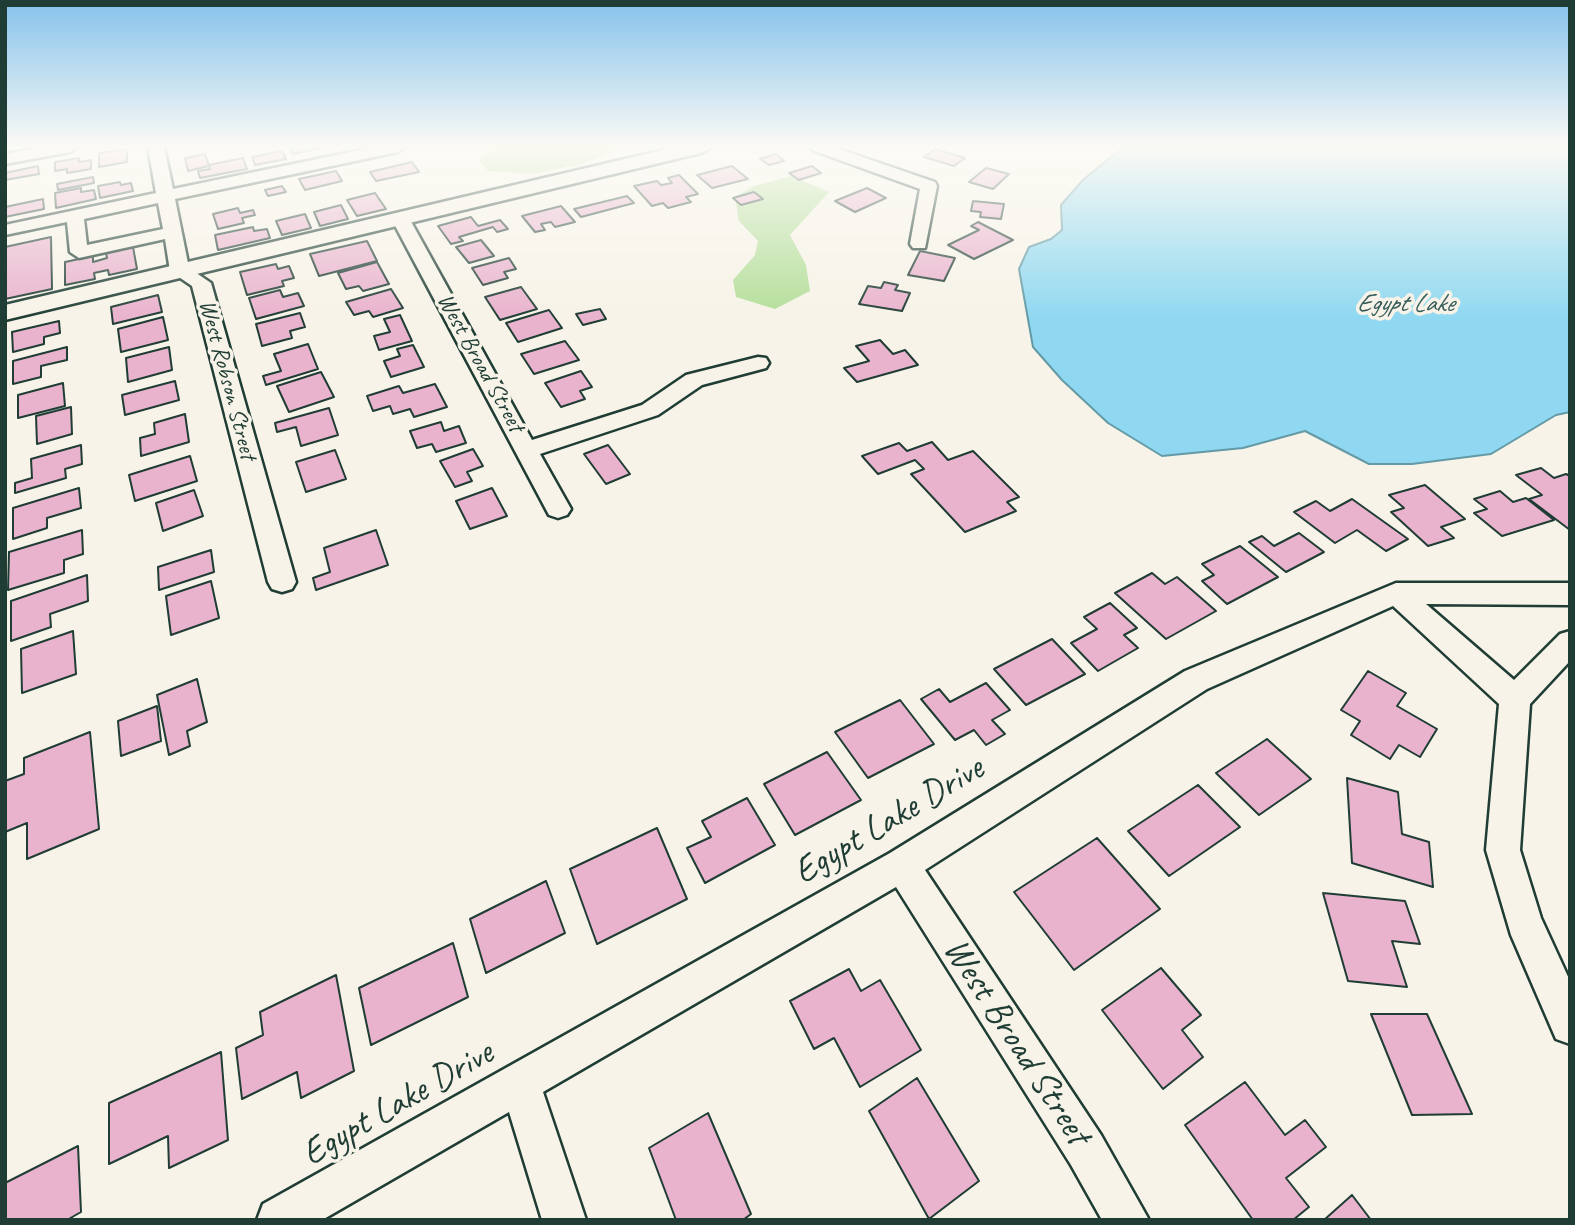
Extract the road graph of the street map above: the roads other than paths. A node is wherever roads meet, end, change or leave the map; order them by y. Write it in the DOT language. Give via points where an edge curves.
graph roads {
  1 [pos="132,204"];
  2 [pos="167,204"];
  3 [pos="459,204"];
  4 [pos="926,204"];
  5 [pos="75,216"];
  6 [pos="400,218"];
  7 [pos="5,230"];
  8 [pos="172,232"];
  9 [pos="919,244"];
  10 [pos="180,271"];
  11 [pos="5,313"];
  12 [pos="758,363"];
  13 [pos="528,450"];
  14 [pos="558,509"];
  15 [pos="282,582"];
  16 [pos="1396,593"];
  17 [pos="1570,594"];
  18 [pos="1570,642"];
  19 [pos="1515,699"];
  20 [pos="902,865"];
  21 [pos="1570,1025"];
  22 [pos="520,1083"];
  23 [pos="279,1220"];
  24 [pos="564,1220"];
  25 [pos="1127,1220"];
  1 -- 5 [label="street"];
  2 -- 8 [label="street, West Robson Street"];
  3 -- 6 [label="street"];
  4 -- 9 [label="street"];
  5 -- 7 [label="street"];
  5 -- 8 [label="street" via="79,252"];
  6 -- 10 [label="street"];
  6 -- 13 [label="street, West Broad Street"];
  8 -- 10 [label="street, West Robson Street"];
  10 -- 11 [label="street"];
  10 -- 15 [label="street, West Robson Street" via="201,283"];
  12 -- 13 [label="street" via="694,380 650,410"];
  13 -- 14 [label="street, West Broad Street"];
  16 -- 17 [label="street, Egypt Lake Drive"];
  16 -- 19 [label="street"];
  16 -- 20 [label="street, Egypt Lake Drive" via="1196,680"];
  18 -- 19 [label="street"];
  19 -- 21 [label="street" via="1503,850 1524,922"];
  20 -- 22 [label="street, Egypt Lake Drive"];
  20 -- 25 [label="street, West Broad Street"];
  22 -- 23 [label="street, Egypt Lake Drive"];
  22 -- 24 [label="street"];
}
